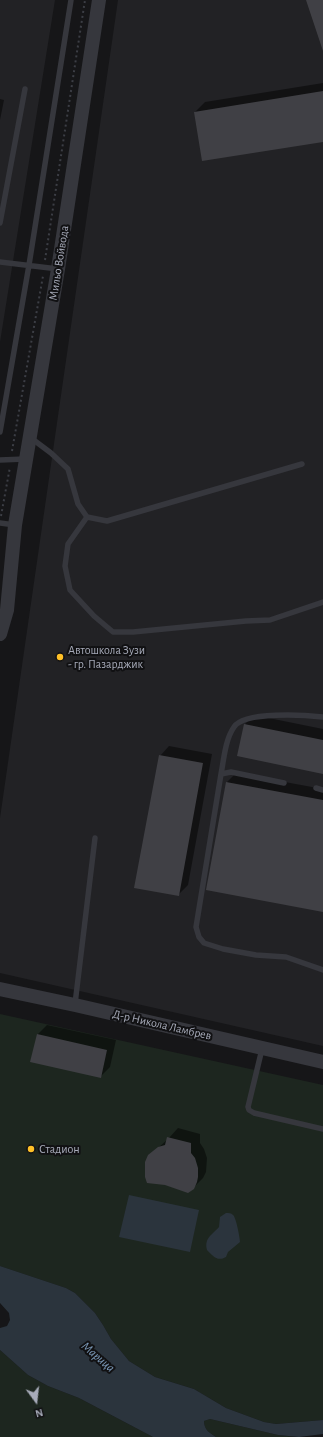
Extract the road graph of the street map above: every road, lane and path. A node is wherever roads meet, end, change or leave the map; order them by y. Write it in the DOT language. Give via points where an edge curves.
graph roads {
  1 [pos="71,0"];
  2 [pos="99,0"];
  3 [pos="25,89"];
  4 [pos="0,223"];
  5 [pos="0,262"];
  6 [pos="29,265"];
  7 [pos="58,270"];
  8 [pos="0,432"];
  9 [pos="29,437"];
  10 [pos="25,459"];
  11 [pos="0,460"];
  12 [pos="302,464"];
  13 [pos="87,517"];
  14 [pos="0,523"];
  15 [pos="15,525"];
  16 [pos="4,564"];
  17 [pos="323,602"];
  18 [pos="2,612"];
  19 [pos="0,634"];
  20 [pos="323,717"];
  21 [pos="221,774"];
  22 [pos="284,783"];
  23 [pos="316,788"];
  24 [pos="323,790"];
  25 [pos="95,838"];
  26 [pos="323,970"];
  27 [pos="0,989"];
  28 [pos="75,1005"];
  29 [pos="262,1048"];
  30 [pos="323,1062"];
  31 [pos="323,1129"];
  1 -- 6 [label="lane"];
  2 -- 7 [label="street, Мильо Войвода"];
  3 -- 4 [label="lane"];
  5 -- 6 [label="lane"];
  6 -- 7 [label="lane"];
  6 -- 8 [label="lane"];
  7 -- 9 [label="street, Мильо Войвода"];
  9 -- 10 [label="street, Мильо Войвода"];
  9 -- 13 [label="lane" via="51,452 68,469 78,504"];
  10 -- 11 [label="lane"];
  10 -- 15 [label="street, Мильо Войвода"];
  12 -- 13 [label="lane" via="107,521"];
  13 -- 17 [label="lane" via="68,544 65,566 70,590 112,632 270,620"];
  14 -- 15 [label="lane"];
  15 -- 16 [label="street, Мильо Войвода"];
  15 -- 18 [label="street, Мильо Войвода"];
  16 -- 18 [label="street, Мильо Войвода"];
  18 -- 19 [label="street, Мильо Войвода"];
  20 -- 21 [label="lane" via="279,715 247,718 235,725"];
  21 -- 22 [label="lane" via="231,772"];
  21 -- 26 [label="lane" via="196,927 199,936 204,943 224,949 286,957"];
  23 -- 24 [label="lane"];
  25 -- 28 [label="lane"];
  27 -- 28 [label="street, Д-р Никола Ламбрев"];
  28 -- 29 [label="street, Д-р Никола Ламбрев"];
  29 -- 30 [label="street, Д-р Никола Ламбрев"];
  29 -- 31 [label="lane" via="249,1110"];
}
